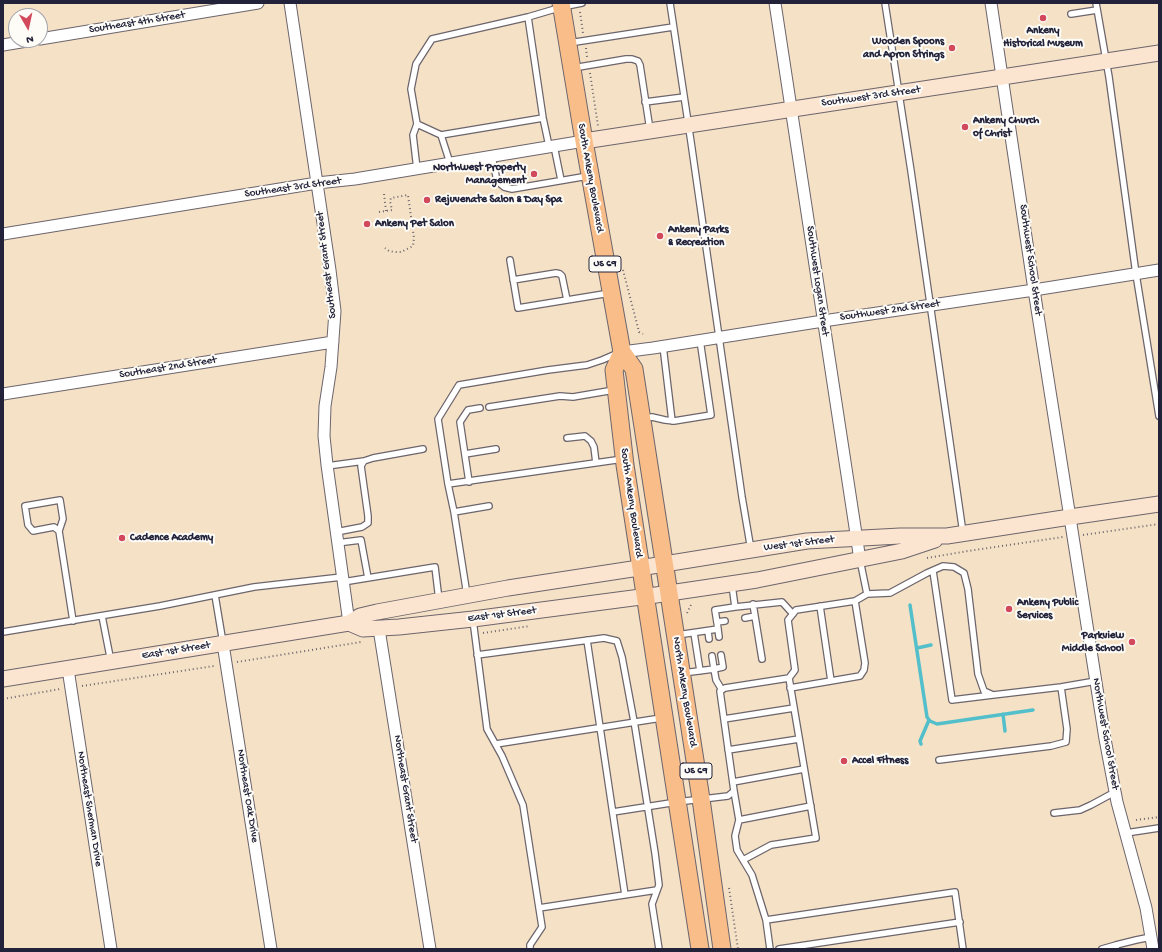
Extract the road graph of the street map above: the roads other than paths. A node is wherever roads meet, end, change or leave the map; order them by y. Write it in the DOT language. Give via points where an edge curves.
graph roads {
  1 [pos="258,3"];
  2 [pos="290,3"];
  3 [pos="580,3"];
  4 [pos="670,3"];
  5 [pos="775,3"];
  6 [pos="885,3"];
  7 [pos="991,3"];
  8 [pos="1096,3"];
  9 [pos="562,5"];
  10 [pos="1097,10"];
  11 [pos="1071,14"];
  12 [pos="528,17"];
  13 [pos="673,27"];
  14 [pos="48,38"];
  15 [pos="576,42"];
  16 [pos="1159,53"];
  17 [pos="1106,61"];
  18 [pos="572,68"];
  19 [pos="1003,76"];
  20 [pos="898,94"];
  21 [pos="684,97"];
  22 [pos="645,102"];
  23 [pos="791,108"];
  24 [pos="542,118"];
  25 [pos="417,124"];
  26 [pos="688,125"];
  27 [pos="650,130"];
  28 [pos="441,135"];
  29 [pos="591,140"];
  30 [pos="551,146"];
  31 [pos="492,156"];
  32 [pos="450,163"];
  33 [pos="417,168"];
  34 [pos="590,175"];
  35 [pos="560,180"];
  36 [pos="317,183"];
  37 [pos="3,234"];
  38 [pos="510,260"];
  39 [pos="1159,270"];
  40 [pos="1136,274"];
  41 [pos="513,280"];
  42 [pos="1034,290"];
  43 [pos="611,293"];
  44 [pos="567,300"];
  45 [pos="930,306"];
  46 [pos="823,321"];
  47 [pos="720,337"];
  48 [pos="700,340"];
  49 [pos="333,342"];
  50 [pos="663,346"];
  51 [pos="622,352"];
  52 [pos="617,390"];
  53 [pos="3,394"];
  54 [pos="489,406"];
  55 [pos="480,408"];
  56 [pos="1159,416"];
  57 [pos="642,418"];
  58 [pos="672,421"];
  59 [pos="567,438"];
  60 [pos="423,449"];
  61 [pos="496,450"];
  62 [pos="465,454"];
  63 [pos="624,459"];
  64 [pos="364,461"];
  65 [pos="596,463"];
  66 [pos="327,466"];
  67 [pos="469,482"];
  68 [pos="448,484"];
  69 [pos="1159,504"];
  70 [pos="490,506"];
  71 [pos="454,512"];
  72 [pos="1070,517"];
  73 [pos="59,531"];
  74 [pos="336,532"];
  75 [pos="963,534"];
  76 [pos="947,536"];
  77 [pos="857,538"];
  78 [pos="338,543"];
  79 [pos="752,550"];
  80 [pos="860,560"];
  81 [pos="933,570"];
  82 [pos="368,578"];
  83 [pos="342,580"];
  84 [pos="655,581"];
  85 [pos="732,583"];
  86 [pos="867,594"];
  87 [pos="215,595"];
  88 [pos="467,595"];
  89 [pos="440,600"];
  90 [pos="855,601"];
  91 [pos="753,604"];
  92 [pos="820,606"];
  93 [pos="735,607"];
  94 [pos="793,614"];
  95 [pos="102,616"];
  96 [pos="755,616"];
  97 [pos="745,618"];
  98 [pos="473,619"];
  99 [pos="73,621"];
  100 [pos="725,621"];
  101 [pos="717,622"];
  102 [pos="348,624"];
  103 [pos="379,629"];
  104 [pos="718,629"];
  105 [pos="708,631"];
  106 [pos="3,632"];
  107 [pos="694,633"];
  108 [pos="675,636"];
  109 [pos="719,637"];
  110 [pos="709,639"];
  111 [pos="587,640"];
  112 [pos="223,644"];
  113 [pos="477,655"];
  114 [pos="721,655"];
  115 [pos="712,656"];
  116 [pos="762,659"];
  117 [pos="111,662"];
  118 [pos="68,669"];
  119 [pos="714,669"];
  120 [pos="700,671"];
  121 [pos="681,673"];
  122 [pos="789,678"];
  123 [pos="3,679"];
  124 [pos="831,681"];
  125 [pos="1096,681"];
  126 [pos="1061,687"];
  127 [pos="790,688"];
  128 [pos="722,690"];
  129 [pos="993,695"];
  130 [pos="794,708"];
  131 [pos="664,718"];
  132 [pos="724,719"];
  133 [pos="634,722"];
  134 [pos="601,728"];
  135 [pos="799,739"];
  136 [pos="496,744"];
  137 [pos="728,750"];
  138 [pos="939,760"];
  139 [pos="804,769"];
  140 [pos="733,782"];
  141 [pos="734,791"];
  142 [pos="1115,792"];
  143 [pos="701,799"];
  144 [pos="677,802"];
  145 [pos="648,806"];
  146 [pos="811,806"];
  147 [pos="613,812"];
  148 [pos="1054,813"];
  149 [pos="739,820"];
  150 [pos="1159,828"];
  151 [pos="1126,833"];
  152 [pos="743,860"];
  153 [pos="657,890"];
  154 [pos="625,895"];
  155 [pos="539,908"];
  156 [pos="766,920"];
  157 [pos="960,922"];
  158 [pos="1151,937"];
  159 [pos="1116,947"];
  160 [pos="111,949"];
  161 [pos="271,949"];
  162 [pos="430,949"];
  163 [pos="530,949"];
  164 [pos="659,949"];
  165 [pos="700,949"];
  166 [pos="722,949"];
  167 [pos="770,949"];
  168 [pos="779,949"];
  169 [pos="963,949"];
  170 [pos="1102,949"];
  171 [pos="1153,949"];
  1 -- 14 [label="street, Southeast 4th Street"];
  2 -- 36 [label="street, Southeast Grant Street"];
  3 -- 9 [label="lane"];
  4 -- 13 [label="lane"];
  5 -- 23 [label="street, Southwest Logan Street"];
  6 -- 20 [label="lane"];
  7 -- 19 [label="street, Southwest School Street"];
  8 -- 10 [label="lane"];
  9 -- 12 [label="lane"];
  9 -- 15 [label="main road, South Ankeny Boulevard / US 69"];
  10 -- 11 [label="lane"];
  10 -- 17 [label="lane"];
  12 -- 24 [label="lane"];
  12 -- 25 [label="lane" via="432,39 416,64 411,89"];
  13 -- 15 [label="lane"];
  13 -- 21 [label="lane"];
  15 -- 18 [label="main road, South Ankeny Boulevard / US 69"];
  16 -- 17 [label="main road, Southwest 3rd Street"];
  17 -- 19 [label="main road, Southwest 3rd Street"];
  17 -- 40 [label="lane"];
  18 -- 22 [label="lane" via="626,59 638,61"];
  18 -- 29 [label="main road, South Ankeny Boulevard / US 69"];
  19 -- 20 [label="main road, Southwest 3rd Street"];
  19 -- 42 [label="street, Southwest School Street"];
  20 -- 23 [label="main road, Southwest 3rd Street"];
  20 -- 45 [label="lane"];
  21 -- 22 [label="lane"];
  21 -- 26 [label="lane"];
  22 -- 27 [label="lane"];
  23 -- 26 [label="main road, Southwest 3rd Street"];
  23 -- 46 [label="street, Southwest Logan Street"];
  24 -- 28 [label="lane"];
  24 -- 30 [label="lane"];
  25 -- 28 [label="lane"];
  25 -- 33 [label="lane" via="413,135"];
  26 -- 27 [label="main road, Southwest 3rd Street"];
  26 -- 47 [label="lane"];
  27 -- 29 [label="main road, Southwest 3rd Street"];
  28 -- 32 [label="lane"];
  29 -- 30 [label="street, Southeast 3rd Street"];
  29 -- 34 [label="main road, South Ankeny Boulevard / US 69"];
  30 -- 31 [label="street, Southeast 3rd Street"];
  30 -- 35 [label="lane"];
  31 -- 32 [label="street, Southeast 3rd Street"];
  31 -- 35 [label="lane" via="497,181 504,187 512,189"];
  32 -- 33 [label="street, Southeast 3rd Street"];
  33 -- 36 [label="street, Southeast 3rd Street"];
  34 -- 35 [label="lane"];
  34 -- 43 [label="main road, South Ankeny Boulevard / US 69"];
  36 -- 37 [label="street, Southeast 3rd Street"];
  36 -- 49 [label="street, Southeast Grant Street" via="335,311"];
  38 -- 41 [label="lane"];
  39 -- 40 [label="street, Southwest 2nd Street"];
  40 -- 42 [label="street, Southwest 2nd Street"];
  40 -- 56 [label="lane"];
  41 -- 44 [label="lane" via="560,274"];
  41 -- 44 [label="lane" via="518,308"];
  42 -- 45 [label="street, Southwest 2nd Street"];
  42 -- 72 [label="street, Southwest School Street"];
  43 -- 44 [label="lane"];
  43 -- 51 [label="main road, South Ankeny Boulevard / US 69"];
  45 -- 46 [label="street, Southwest 2nd Street"];
  45 -- 75 [label="lane"];
  46 -- 47 [label="street, Southwest 2nd Street"];
  46 -- 77 [label="street, Southwest Logan Street"];
  47 -- 48 [label="street, Southwest 2nd Street"];
  47 -- 79 [label="lane" via="742,497"];
  48 -- 50 [label="street, Southwest 2nd Street"];
  48 -- 58 [label="lane" via="711,415"];
  49 -- 53 [label="street, Southeast 2nd Street"];
  49 -- 66 [label="street, Southeast Grant Street" via="325,406"];
  50 -- 51 [label="street, Southwest 2nd Street"];
  50 -- 58 [label="lane"];
  51 -- 52 [label="main road, South Ankeny Boulevard / US 69" via="614,370"];
  51 -- 57 [label="main road, South Ankeny Boulevard / US 69" via="634,369"];
  51 -- 68 [label="lane" via="587,365 459,385 438,419"];
  52 -- 54 [label="lane"];
  52 -- 63 [label="main road, South Ankeny Boulevard / US 69"];
  55 -- 62 [label="lane" via="468,410 460,422"];
  57 -- 58 [label="lane"];
  57 -- 84 [label="main road, South Ankeny Boulevard / US 69"];
  59 -- 65 [label="lane" via="586,436 594,447"];
  60 -- 64 [label="lane"];
  61 -- 62 [label="lane"];
  62 -- 67 [label="lane"];
  63 -- 65 [label="lane"];
  63 -- 84 [label="main road, South Ankeny Boulevard / US 69"];
  64 -- 66 [label="lane"];
  64 -- 74 [label="lane" via="361,466 368,523 362,527"];
  65 -- 67 [label="lane"];
  66 -- 74 [label="street, Southeast Grant Street"];
  67 -- 68 [label="lane"];
  68 -- 71 [label="lane"];
  69 -- 72 [label="main road, West 1st Street"];
  70 -- 71 [label="lane"];
  71 -- 88 [label="lane"];
  72 -- 75 [label="main road, West 1st Street"];
  72 -- 125 [label="street, Northwest School Street"];
  73 -- 73 [label="lane" via="63,519 60,500 25,506 28,525 34,531 54,528"];
  73 -- 99 [label="lane"];
  74 -- 78 [label="street, Southeast Grant Street"];
  75 -- 76 [label="main road, West 1st Street"];
  76 -- 77 [label="main road, West 1st Street"];
  76 -- 80 [label="main road, West 1st Street" via="902,551"];
  77 -- 79 [label="main road, West 1st Street" via="807,541"];
  77 -- 80 [label="street, Southwest Logan Street"];
  78 -- 82 [label="lane" via="362,540"];
  78 -- 83 [label="street, Southeast Grant Street"];
  79 -- 84 [label="main road, West 1st Street"];
  80 -- 85 [label="main road, West 1st Street"];
  80 -- 86 [label="lane"];
  81 -- 86 [label="lane" via="890,593"];
  81 -- 129 [label="lane" via="944,566 954,567 964,573 978,674 984,691"];
  81 -- 129 [label="lane" via="952,700"];
  82 -- 83 [label="lane"];
  82 -- 89 [label="lane" via="435,567"];
  83 -- 87 [label="lane" via="254,587"];
  83 -- 102 [label="street, Southeast Grant Street"];
  84 -- 85 [label="main road, West 1st Street"];
  84 -- 88 [label="main road, East 1st Street" via="508,588"];
  84 -- 98 [label="main road, East 1st Street"];
  84 -- 108 [label="main road, North Ankeny Boulevard / US 69"];
  84 -- 131 [label="main road, US 69"];
  85 -- 93 [label="lane"];
  86 -- 90 [label="lane"];
  87 -- 95 [label="lane"];
  87 -- 112 [label="lane"];
  88 -- 89 [label="main road, East 1st Street"];
  89 -- 102 [label="main road, East 1st Street" via="360,616"];
  90 -- 92 [label="lane"];
  90 -- 124 [label="lane" via="864,670 860,676"];
  91 -- 93 [label="lane"];
  91 -- 94 [label="lane" via="782,602"];
  91 -- 96 [label="lane"];
  92 -- 94 [label="lane" via="796,610"];
  92 -- 124 [label="lane"];
  93 -- 101 [label="lane" via="715,610"];
  94 -- 122 [label="lane" via="788,620 795,670"];
  95 -- 99 [label="lane"];
  95 -- 117 [label="lane"];
  96 -- 97 [label="lane"];
  96 -- 116 [label="lane"];
  98 -- 103 [label="main road, East 1st Street"];
  98 -- 113 [label="lane"];
  99 -- 106 [label="lane"];
  100 -- 101 [label="lane"];
  101 -- 104 [label="lane"];
  102 -- 103 [label="main road, East 1st Street" via="363,629"];
  102 -- 112 [label="main road, East 1st Street"];
  103 -- 162 [label="street, Northeast Grant Street"];
  104 -- 105 [label="lane"];
  104 -- 109 [label="lane"];
  105 -- 107 [label="lane"];
  105 -- 110 [label="lane"];
  107 -- 108 [label="lane"];
  107 -- 120 [label="lane"];
  108 -- 121 [label="main road, North Ankeny Boulevard / US 69"];
  111 -- 113 [label="lane"];
  111 -- 133 [label="lane" via="604,638 617,641"];
  111 -- 134 [label="lane"];
  112 -- 117 [label="main road, East 1st Street"];
  112 -- 161 [label="street, Northeast Oak Drive"];
  113 -- 136 [label="lane" via="487,729"];
  114 -- 119 [label="lane" via="723,667"];
  115 -- 119 [label="lane"];
  117 -- 118 [label="main road, East 1st Street"];
  118 -- 123 [label="main road, East 1st Street"];
  118 -- 160 [label="street, Northeast Sherman Drive"];
  119 -- 120 [label="lane"];
  119 -- 128 [label="lane" via="716,680"];
  120 -- 121 [label="lane"];
  121 -- 143 [label="main road, North Ankeny Boulevard / US 69"];
  122 -- 127 [label="lane"];
  122 -- 128 [label="lane"];
  124 -- 127 [label="lane"];
  125 -- 126 [label="lane"];
  125 -- 142 [label="street, Northwest School Street"];
  126 -- 129 [label="lane"];
  126 -- 138 [label="lane" via="1067,729 1066,742"];
  127 -- 130 [label="lane"];
  128 -- 132 [label="lane" via="720,691"];
  130 -- 132 [label="lane"];
  130 -- 135 [label="lane"];
  131 -- 133 [label="lane"];
  131 -- 144 [label="main road, US 69"];
  132 -- 137 [label="lane"];
  133 -- 134 [label="lane"];
  133 -- 145 [label="lane"];
  134 -- 136 [label="lane"];
  134 -- 147 [label="lane"];
  135 -- 137 [label="lane"];
  135 -- 139 [label="lane"];
  136 -- 155 [label="lane" via="523,805"];
  137 -- 140 [label="lane"];
  139 -- 140 [label="lane"];
  139 -- 146 [label="lane"];
  140 -- 141 [label="lane"];
  141 -- 143 [label="lane" via="728,796"];
  141 -- 149 [label="lane"];
  142 -- 148 [label="lane" via="1080,810"];
  142 -- 151 [label="street, Northwest School Street"];
  143 -- 144 [label="lane"];
  143 -- 166 [label="main road, North Ankeny Boulevard / US 69"];
  144 -- 145 [label="lane"];
  144 -- 165 [label="main road, US 69"];
  145 -- 147 [label="lane"];
  145 -- 153 [label="lane" via="659,885"];
  146 -- 149 [label="lane"];
  146 -- 152 [label="lane" via="816,838 771,845"];
  147 -- 154 [label="lane"];
  149 -- 152 [label="lane" via="735,836"];
  150 -- 151 [label="lane"];
  151 -- 158 [label="street, Northwest School Street"];
  152 -- 156 [label="lane" via="752,875"];
  153 -- 154 [label="lane"];
  153 -- 164 [label="lane" via="652,904"];
  154 -- 155 [label="lane"];
  155 -- 163 [label="lane" via="542,927"];
  156 -- 157 [label="lane" via="956,892"];
  156 -- 167 [label="lane"];
  157 -- 168 [label="lane"];
  157 -- 169 [label="lane"];
  158 -- 159 [label="lane"];
  158 -- 171 [label="street, Northwest School Street"];
  159 -- 170 [label="lane"];
}
